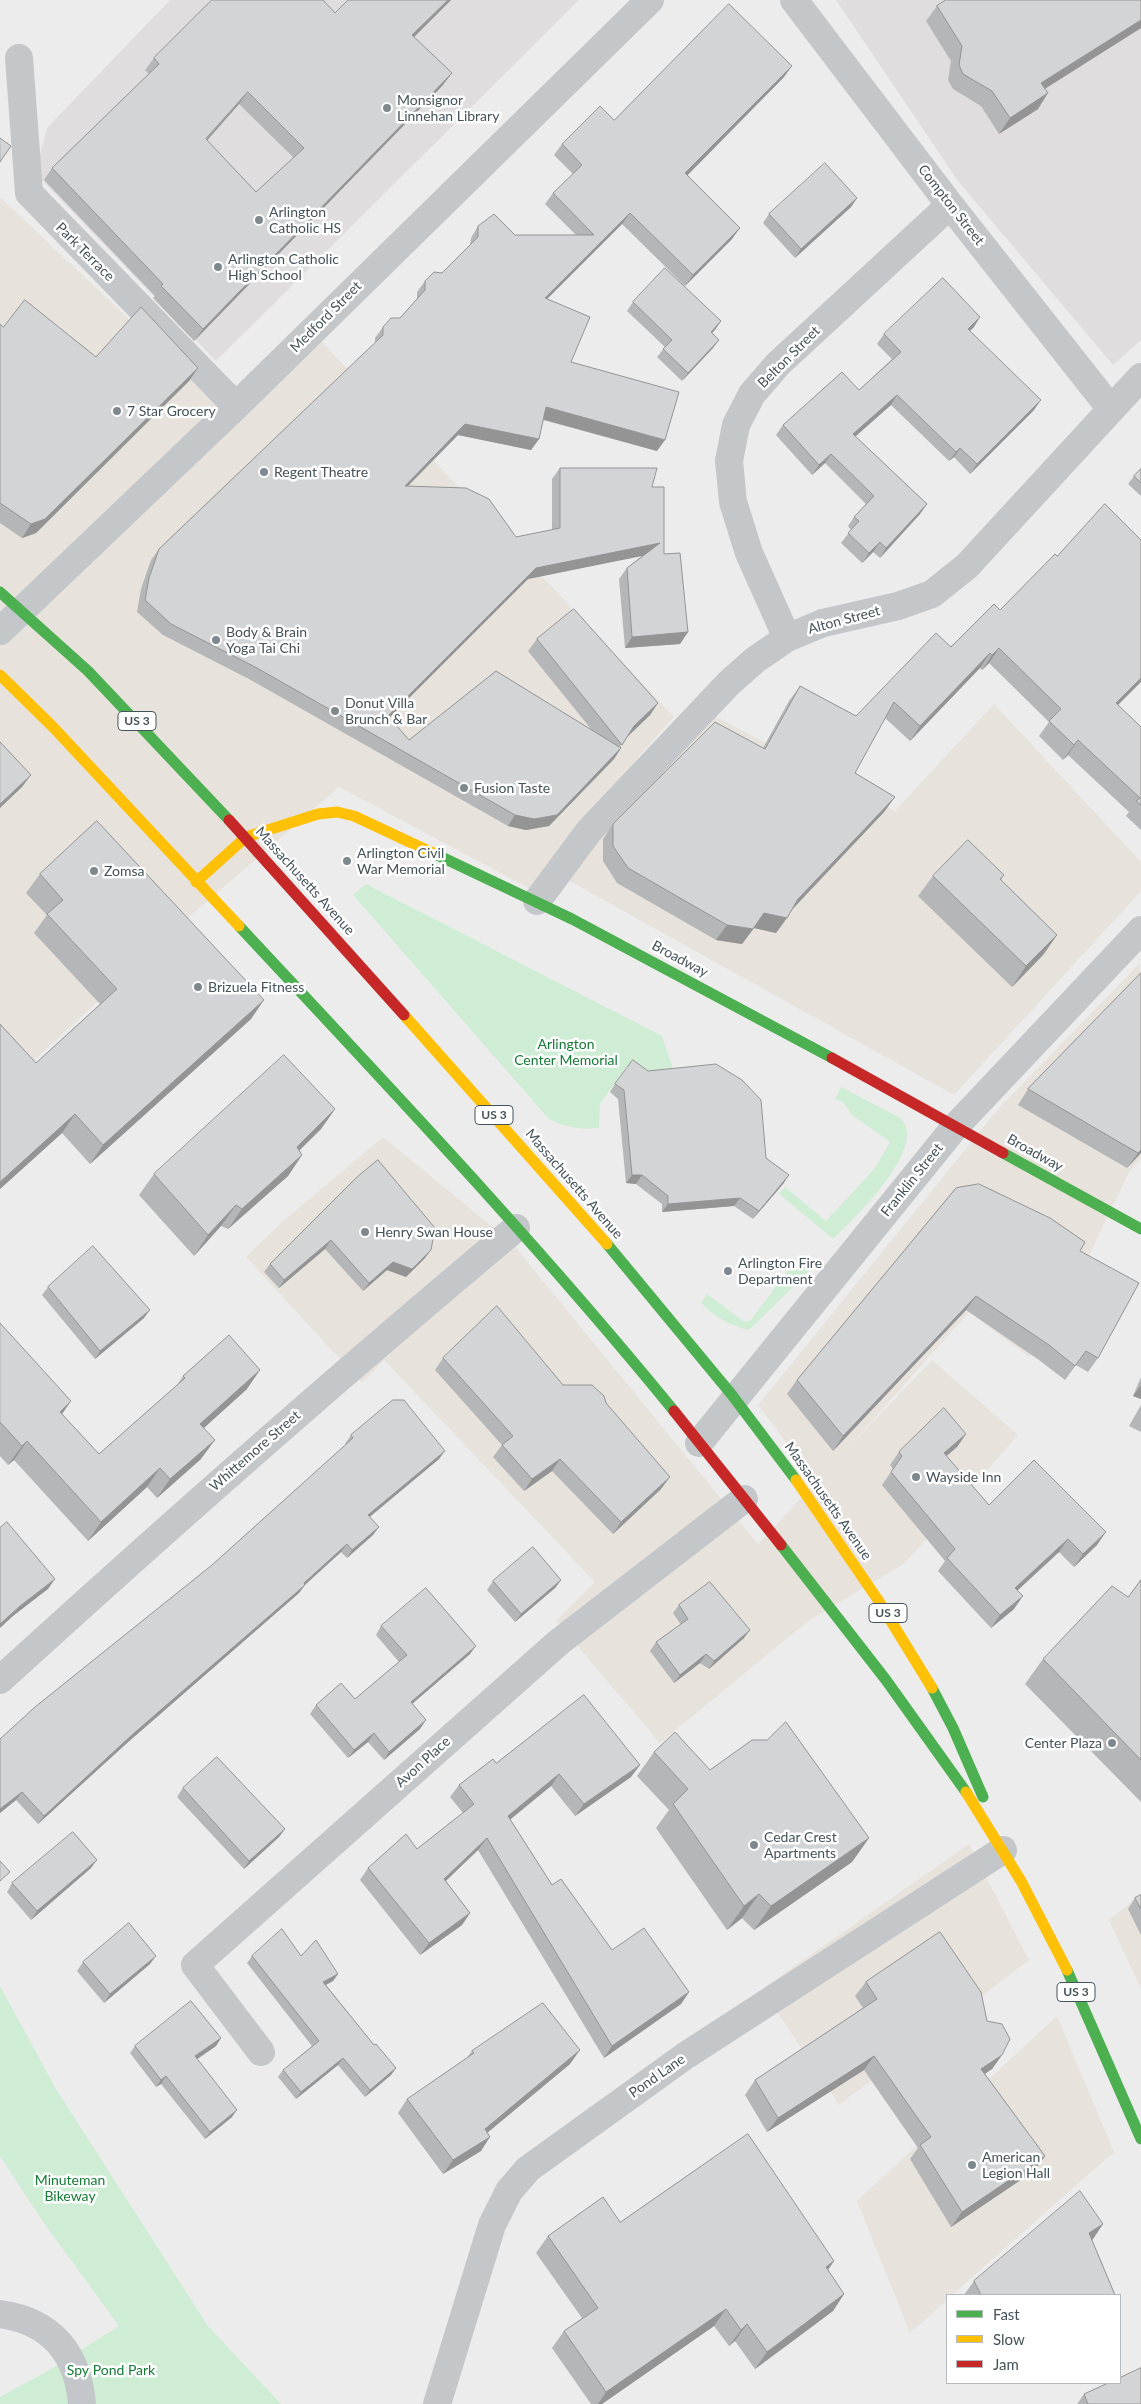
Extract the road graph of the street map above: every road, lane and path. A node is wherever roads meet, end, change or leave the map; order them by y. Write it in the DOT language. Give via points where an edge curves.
graph roads {
  1 [pos="650,0"];
  2 [pos="794,0"];
  3 [pos="19,58"];
  4 [pos="950,205"];
  5 [pos="1141,377"];
  6 [pos="236,406"];
  7 [pos="1110,409"];
  8 [pos="0,592"];
  9 [pos="22,610"];
  10 [pos="0,631"];
  11 [pos="787,638"];
  12 [pos="0,676"];
  13 [pos="246,837"];
  14 [pos="196,882"];
  15 [pos="536,901"];
  16 [pos="1141,930"];
  17 [pos="955,1127"];
  18 [pos="516,1228"];
  19 [pos="1141,1229"];
  20 [pos="735,1398"];
  21 [pos="699,1443"];
  22 [pos="744,1500"];
  23 [pos="0,1680"];
  24 [pos="1003,1850"];
  25 [pos="261,2052"];
  26 [pos="1141,2139"];
  27 [pos="0,2314"];
  28 [pos="82,2404"];
  29 [pos="437,2404"];
  1 -- 6 [label="street, Medford Street"];
  2 -- 4 [label="street, Compton Street"];
  3 -- 6 [label="street, Park Terrace" via="29,193"];
  4 -- 7 [label="street, Compton Street"];
  4 -- 11 [label="street, Belton Street" via="778,364 752,394 736,425 729,461 733,502 749,553"];
  5 -- 7 [label="street, Alton Street"];
  6 -- 9 [label="street, Medford Street"];
  7 -- 11 [label="street, Alton Street" via="967,566 932,594 898,606 823,623"];
  8 -- 9 [label="main road, Massachusetts Avenue / US 3"];
  9 -- 10 [label="street, Medford Street"];
  9 -- 13 [label="main road, Massachusetts Avenue / US 3" via="93,674"];
  11 -- 15 [label="street, Alton Street" via="755,660 691,723 589,831"];
  12 -- 14 [label="main road, Massachusetts Avenue / US 3" via="53,727"];
  13 -- 14 [label="main road, Broadway"];
  13 -- 15 [label="main road, Broadway" via="318,814 337,812 354,816"];
  13 -- 20 [label="main road, Massachusetts Avenue / US 3" via="552,1180"];
  14 -- 18 [label="main road, Massachusetts Avenue / US 3"];
  15 -- 17 [label="main road, Broadway"];
  16 -- 17 [label="street, Franklin Street"];
  17 -- 19 [label="main road, Broadway"];
  17 -- 20 [label="street, Franklin Street"];
  18 -- 21 [label="main road, Massachusetts Avenue / US 3"];
  18 -- 23 [label="street, Whittemore Street" via="360,1359"];
  20 -- 21 [label="street, Franklin Street"];
  20 -- 24 [label="main road, Massachusetts Avenue / US 3" via="862,1575 933,1689 971,1765"];
  21 -- 22 [label="main road, Massachusetts Avenue / US 3"];
  22 -- 24 [label="main road, Massachusetts Avenue / US 3" via="908,1708"];
  22 -- 25 [label="street, Avon Place" via="559,1642 195,1965"];
  24 -- 26 [label="main road, Massachusetts Avenue / US 3" via="1067,1974"];
  24 -- 29 [label="street, Pond Lane" via="685,2056 528,2169 509,2191 492,2225"];
  27 -- 28 [label="street" via="27,2320 62,2346 76,2367"];
}
